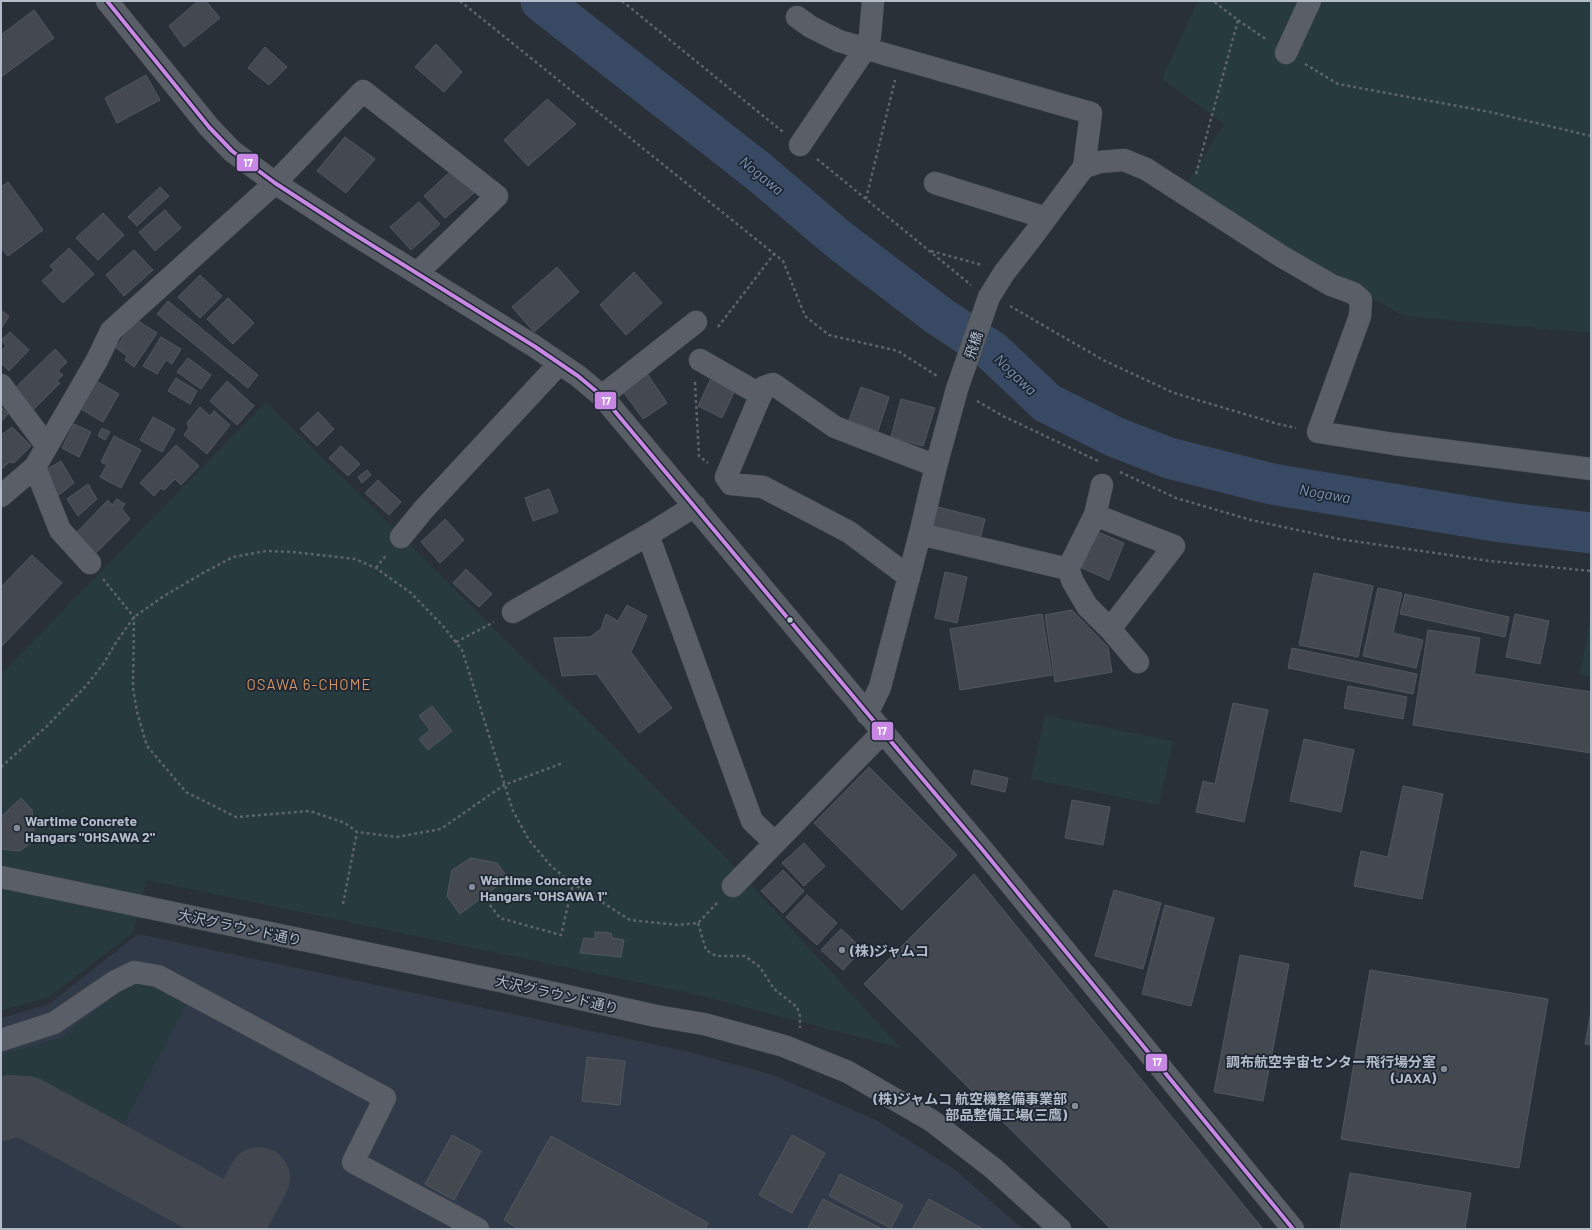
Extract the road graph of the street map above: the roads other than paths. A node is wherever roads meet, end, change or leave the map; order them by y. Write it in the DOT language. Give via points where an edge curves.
graph roads {
  1 [pos="107,1"];
  2 [pos="873,1"];
  3 [pos="1310,1"];
  4 [pos="796,17"];
  5 [pos="866,49"];
  6 [pos="1286,53"];
  7 [pos="800,145"];
  8 [pos="1084,167"];
  9 [pos="936,183"];
  10 [pos="275,184"];
  11 [pos="1046,218"];
  12 [pos="416,273"];
  13 [pos="696,322"];
  14 [pos="700,360"];
  15 [pos="559,364"];
  16 [pos="1,385"];
  17 [pos="761,395"];
  18 [pos="602,396"];
  19 [pos="47,446"];
  20 [pos="936,466"];
  21 [pos="35,467"];
  22 [pos="1591,469"];
  23 [pos="1102,485"];
  24 [pos="1,496"];
  25 [pos="695,506"];
  26 [pos="1095,515"];
  27 [pos="920,534"];
  28 [pos="648,535"];
  29 [pos="401,537"];
  30 [pos="90,563"];
  31 [pos="1068,569"];
  32 [pos="909,577"];
  33 [pos="513,612"];
  34 [pos="1110,629"];
  35 [pos="1138,662"];
  36 [pos="867,714"];
  37 [pos="883,732"];
  38 [pos="775,843"];
  39 [pos="1,877"];
  40 [pos="733,886"];
  41 [pos="1,1040"];
  42 [pos="478,1229"];
  43 [pos="1060,1229"];
  44 [pos="1293,1229"];
  1 -- 10 [label="street" via="208,127 232,151"];
  2 -- 5 [label="street" via="870,36"];
  3 -- 6 [label="street"];
  4 -- 5 [label="street" via="839,41"];
  5 -- 7 [label="street"];
  5 -- 8 [label="street" via="1091,113"];
  8 -- 11 [label="street, 飛橋"];
  8 -- 22 [label="street" via="1100,162 1124,160 1146,169 1281,256 1331,285 1353,293 1361,300 1360,316 1318,432"];
  9 -- 11 [label="street"];
  10 -- 12 [label="street"];
  10 -- 12 [label="street" via="363,91 497,196"];
  10 -- 19 [label="street" via="111,331"];
  11 -- 20 [label="street, 飛橋" via="1004,273 987,303 960,380"];
  12 -- 15 [label="street"];
  13 -- 18 [label="street"];
  14 -- 17 [label="street"];
  15 -- 18 [label="street"];
  15 -- 29 [label="street"];
  16 -- 19 [label="street"];
  17 -- 20 [label="street" via="764,387 772,384 835,427"];
  17 -- 32 [label="street" via="726,477 731,484 763,487 849,532"];
  18 -- 25 [label="street"];
  19 -- 21 [label="street"];
  20 -- 27 [label="street, 飛橋"];
  21 -- 24 [label="street"];
  21 -- 30 [label="street" via="60,530"];
  23 -- 26 [label="street"];
  25 -- 28 [label="street"];
  25 -- 36 [label="street"];
  26 -- 31 [label="street"];
  26 -- 34 [label="street" via="1174,546"];
  27 -- 31 [label="street"];
  27 -- 32 [label="street, 飛橋"];
  28 -- 33 [label="street"];
  28 -- 38 [label="street" via="752,821"];
  31 -- 34 [label="street" via="1087,606"];
  32 -- 36 [label="street, 飛橋" via="880,687"];
  34 -- 35 [label="street"];
  36 -- 37 [label="street"];
  37 -- 38 [label="street"];
  37 -- 44 [label="street"];
  38 -- 40 [label="street"];
  39 -- 43 [label="street, 大沢グラウンド通り" via="704,1024 784,1046 848,1072 932,1121 994,1169"];
  41 -- 42 [label="street" via="54,1023 114,982 134,972 158,976 385,1098 353,1162"];
}
